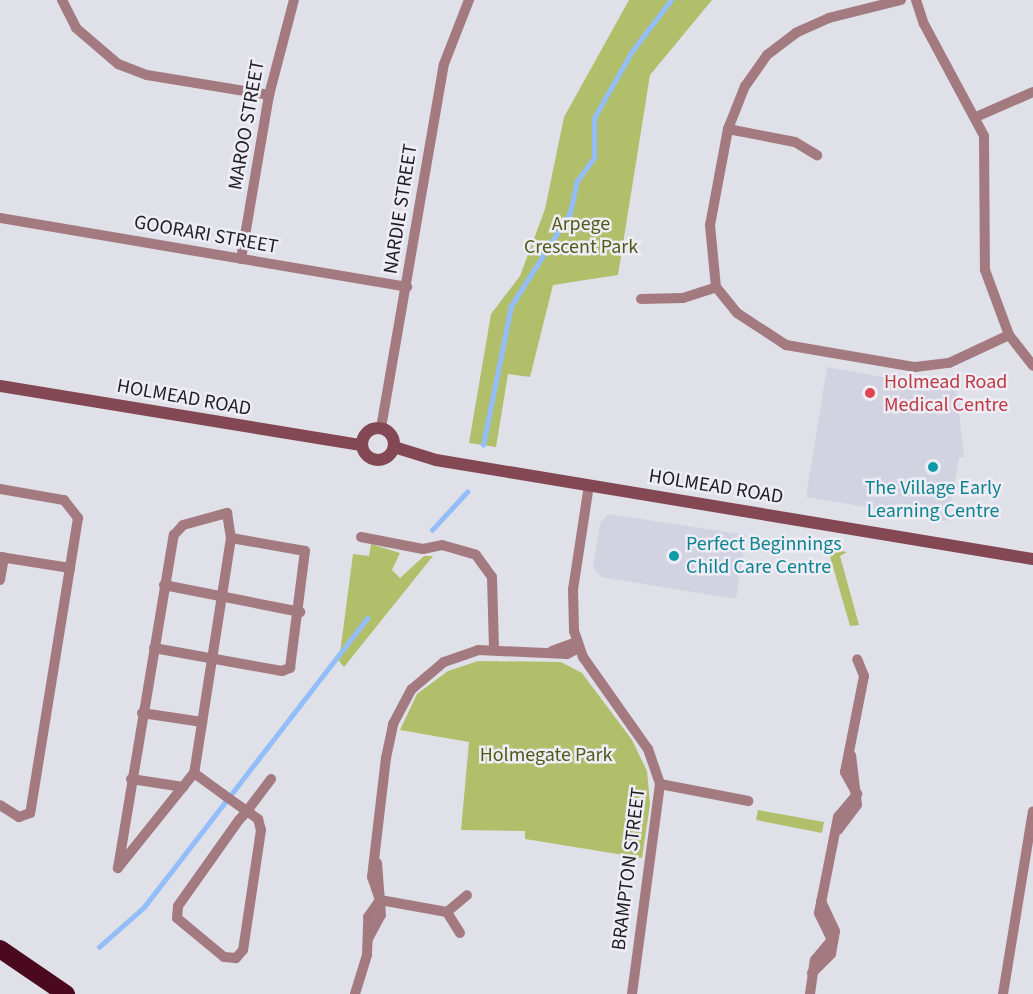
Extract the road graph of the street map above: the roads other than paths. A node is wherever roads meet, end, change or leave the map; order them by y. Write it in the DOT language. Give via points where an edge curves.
graph roads {
  1 [pos="62,0"];
  2 [pos="294,0"];
  3 [pos="469,0"];
  4 [pos="901,0"];
  5 [pos="916,0"];
  6 [pos="1033,92"];
  7 [pos="269,96"];
  8 [pos="976,117"];
  9 [pos="728,129"];
  10 [pos="817,155"];
  11 [pos="0,218"];
  12 [pos="241,259"];
  13 [pos="407,286"];
  14 [pos="716,286"];
  15 [pos="640,299"];
  16 [pos="1009,335"];
  17 [pos="1033,366"];
  18 [pos="0,386"];
  19 [pos="381,428"];
  20 [pos="361,445"];
  21 [pos="394,447"];
  22 [pos="589,485"];
  23 [pos="0,489"];
  24 [pos="361,537"];
  25 [pos="231,538"];
  26 [pos="2,557"];
  27 [pos="1033,559"];
  28 [pos="70,567"];
  29 [pos="0,580"];
  30 [pos="164,585"];
  31 [pos="222,597"];
  32 [pos="300,612"];
  33 [pos="578,645"];
  34 [pos="154,648"];
  35 [pos="494,650"];
  36 [pos="211,659"];
  37 [pos="857,659"];
  38 [pos="142,713"];
  39 [pos="202,722"];
  40 [pos="194,773"];
  41 [pos="131,779"];
  42 [pos="271,779"];
  43 [pos="660,784"];
  44 [pos="183,787"];
  45 [pos="747,801"];
  46 [pos="0,805"];
  47 [pos="1033,811"];
  48 [pos="247,812"];
  49 [pos="467,895"];
  50 [pos="380,900"];
  51 [pos="447,912"];
  52 [pos="460,933"];
  53 [pos="0,950"];
  54 [pos="66,994"];
  55 [pos="356,994"];
  56 [pos="632,994"];
  57 [pos="810,994"];
  58 [pos="1003,994"];
  1 -- 7 [label="street" via="76,28 118,64 147,75"];
  2 -- 7 [label="street, MAROO STREET"];
  3 -- 13 [label="street, NARDIE STREET" via="444,64"];
  4 -- 9 [label="street" via="829,18 796,33 761,63"];
  5 -- 8 [label="street" via="924,24"];
  6 -- 8 [label="street"];
  7 -- 12 [label="street, MAROO STREET"];
  8 -- 16 [label="street" via="988,159 985,270"];
  9 -- 10 [label="street" via="795,142"];
  9 -- 14 [label="street" via="710,225"];
  11 -- 12 [label="street, GOORARI STREET"];
  12 -- 13 [label="street, GOORARI STREET"];
  13 -- 19 [label="street, NARDIE STREET"];
  14 -- 15 [label="street" via="683,298"];
  14 -- 16 [label="street" via="737,314 786,345 915,367 950,363"];
  16 -- 17 [label="street"];
  18 -- 20 [label="street, HOLMEAD ROAD"];
  19 -- 20 [label="street" via="367,432"];
  19 -- 21 [label="street" via="390,433"];
  20 -- 21 [label="street" via="374,460 389,456"];
  21 -- 22 [label="street, HOLMEAD ROAD" via="436,460"];
  22 -- 27 [label="street, HOLMEAD ROAD"];
  22 -- 33 [label="street" via="573,589"];
  23 -- 28 [label="street" via="64,500 74,507 78,518"];
  24 -- 35 [label="street" via="423,549 442,545 476,555 492,577"];
  25 -- 30 [label="street" via="227,513 183,525 174,535"];
  25 -- 31 [label="street"];
  25 -- 32 [label="street" via="305,551"];
  26 -- 28 [label="street"];
  26 -- 29 [label="street"];
  28 -- 46 [label="street" via="30,813 19,816"];
  30 -- 31 [label="street"];
  30 -- 34 [label="street"];
  31 -- 32 [label="street"];
  31 -- 36 [label="street"];
  32 -- 36 [label="street" via="290,668 282,671"];
  33 -- 35 [label="street" via="552,651"];
  33 -- 43 [label="street, BRAMPTON STREET" via="648,749"];
  34 -- 36 [label="street"];
  34 -- 38 [label="street"];
  35 -- 50 [label="street" via="444,662 408,696 393,724 376,859"];
  36 -- 39 [label="street"];
  37 -- 57 [label="street" via="864,676 851,754 857,794 855,812 838,830 819,913 832,940 815,960"];
  38 -- 39 [label="street"];
  38 -- 41 [label="street"];
  39 -- 40 [label="street"];
  40 -- 44 [label="street"];
  40 -- 48 [label="street"];
  41 -- 44 [label="street"];
  41 -- 44 [label="street" via="118,868"];
  42 -- 48 [label="street"];
  43 -- 45 [label="street"];
  43 -- 56 [label="street, BRAMPTON STREET"];
  47 -- 58 [label="street"];
  48 -- 48 [label="street" via="258,819 261,830 244,939 236,958 224,957 177,918 178,906"];
  49 -- 51 [label="street"];
  50 -- 51 [label="street"];
  50 -- 55 [label="street" via="381,915 368,939"];
  51 -- 52 [label="street"];
  53 -- 54 [label="highway"];
}
